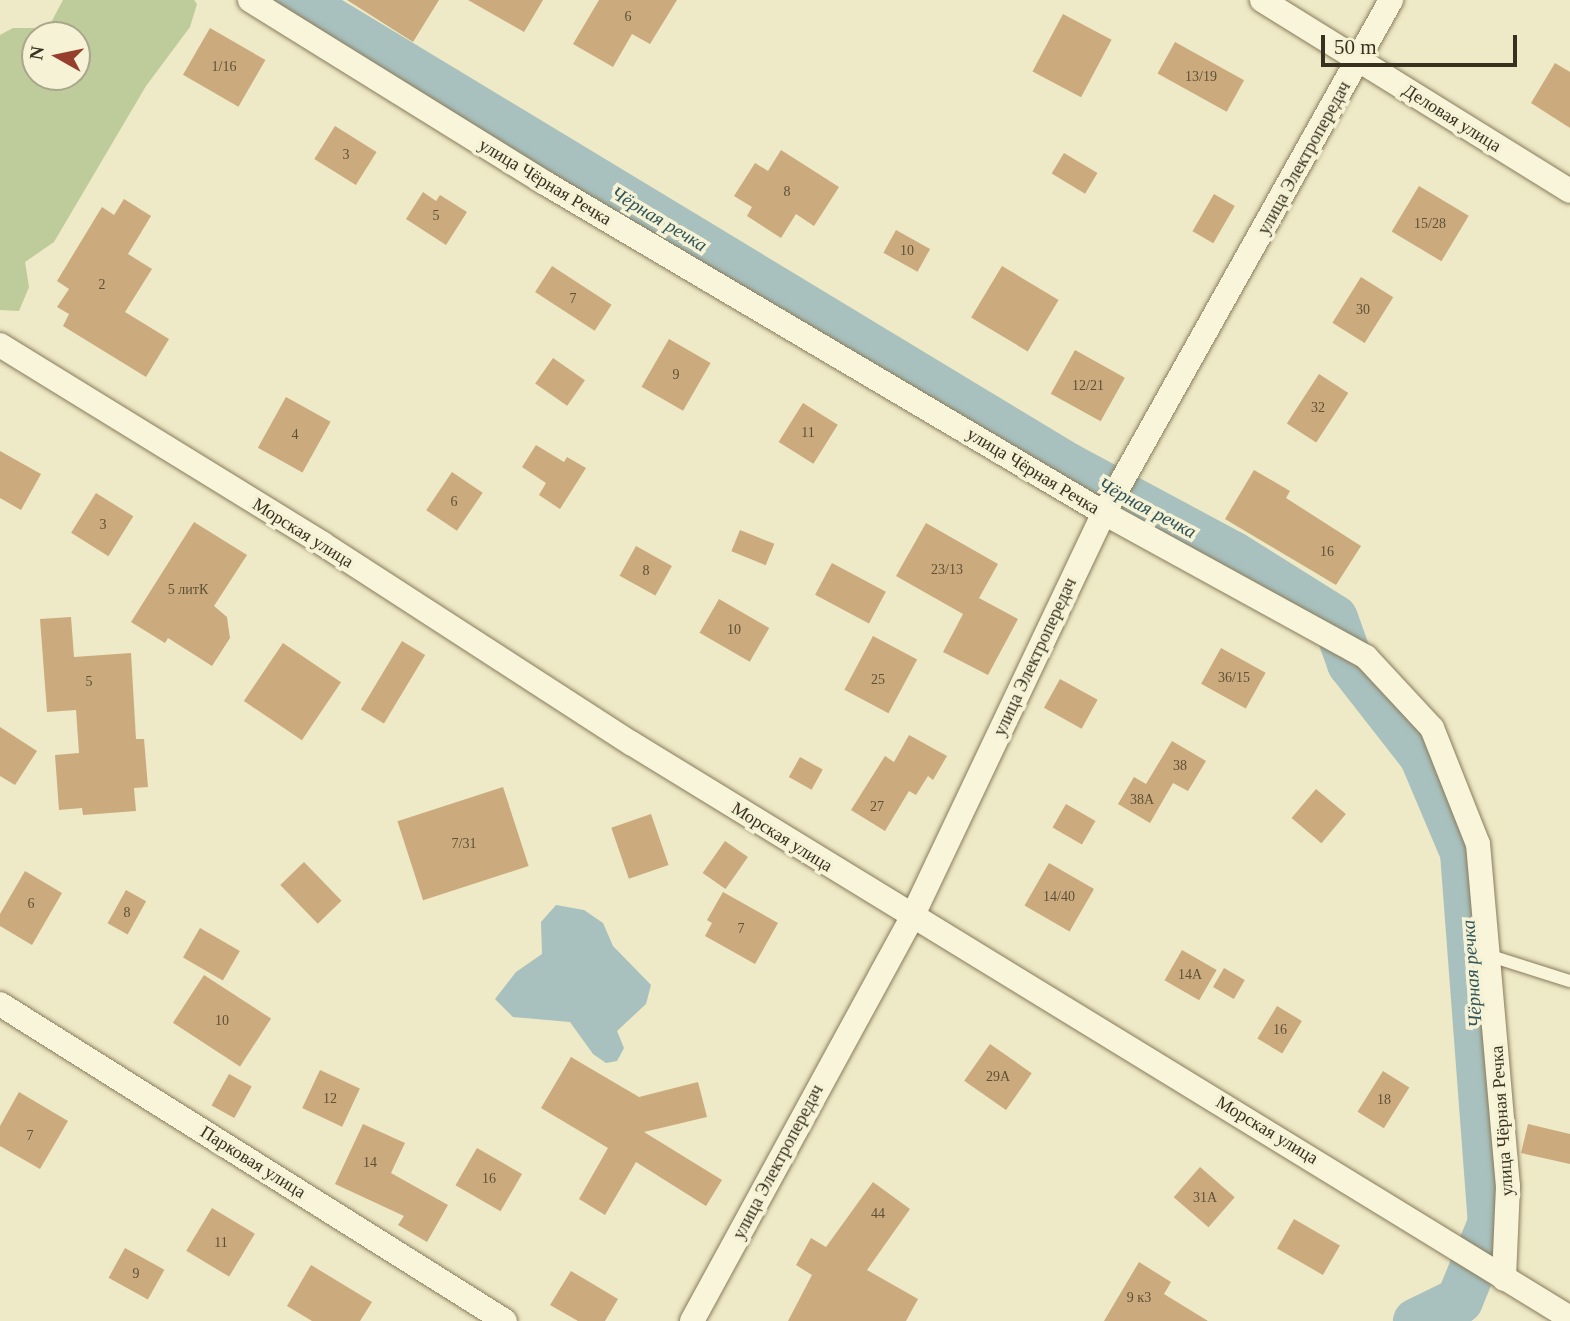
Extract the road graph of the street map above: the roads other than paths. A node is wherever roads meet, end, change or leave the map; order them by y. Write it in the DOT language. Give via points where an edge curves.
graph roads {
  1 [pos="250,0"];
  2 [pos="1262,0"];
  3 [pos="1391,0"];
  4 [pos="1359,60"];
  5 [pos="1570,191"];
  6 [pos="0,345"];
  7 [pos="1104,513"];
  8 [pos="912,917"];
  9 [pos="1491,956"];
  10 [pos="1570,981"];
  11 [pos="0,1004"];
  12 [pos="1500,1276"];
  13 [pos="1570,1318"];
  14 [pos="505,1321"];
  15 [pos="692,1321"];
  1 -- 7 [label="street, улица Чёрная Речка" via="545,183"];
  2 -- 4 [label="street, Деловая улица"];
  3 -- 4 [label="street, улица Электропередач"];
  4 -- 5 [label="street, Деловая улица"];
  4 -- 7 [label="street, улица Электропередач"];
  6 -- 8 [label="street, Морская улица"];
  7 -- 8 [label="street, улица Электропередач"];
  7 -- 9 [label="street, улица Чёрная Речка" via="1366,657 1432,728 1478,844"];
  8 -- 12 [label="street, Морская улица" via="1375,1195"];
  8 -- 15 [label="street, улица Электропередач"];
  9 -- 10 [label="lane"];
  9 -- 12 [label="street, улица Чёрная Речка" via="1508,1186"];
  11 -- 14 [label="street, Парковая улица"];
  12 -- 13 [label="street, Морская улица"];
}
